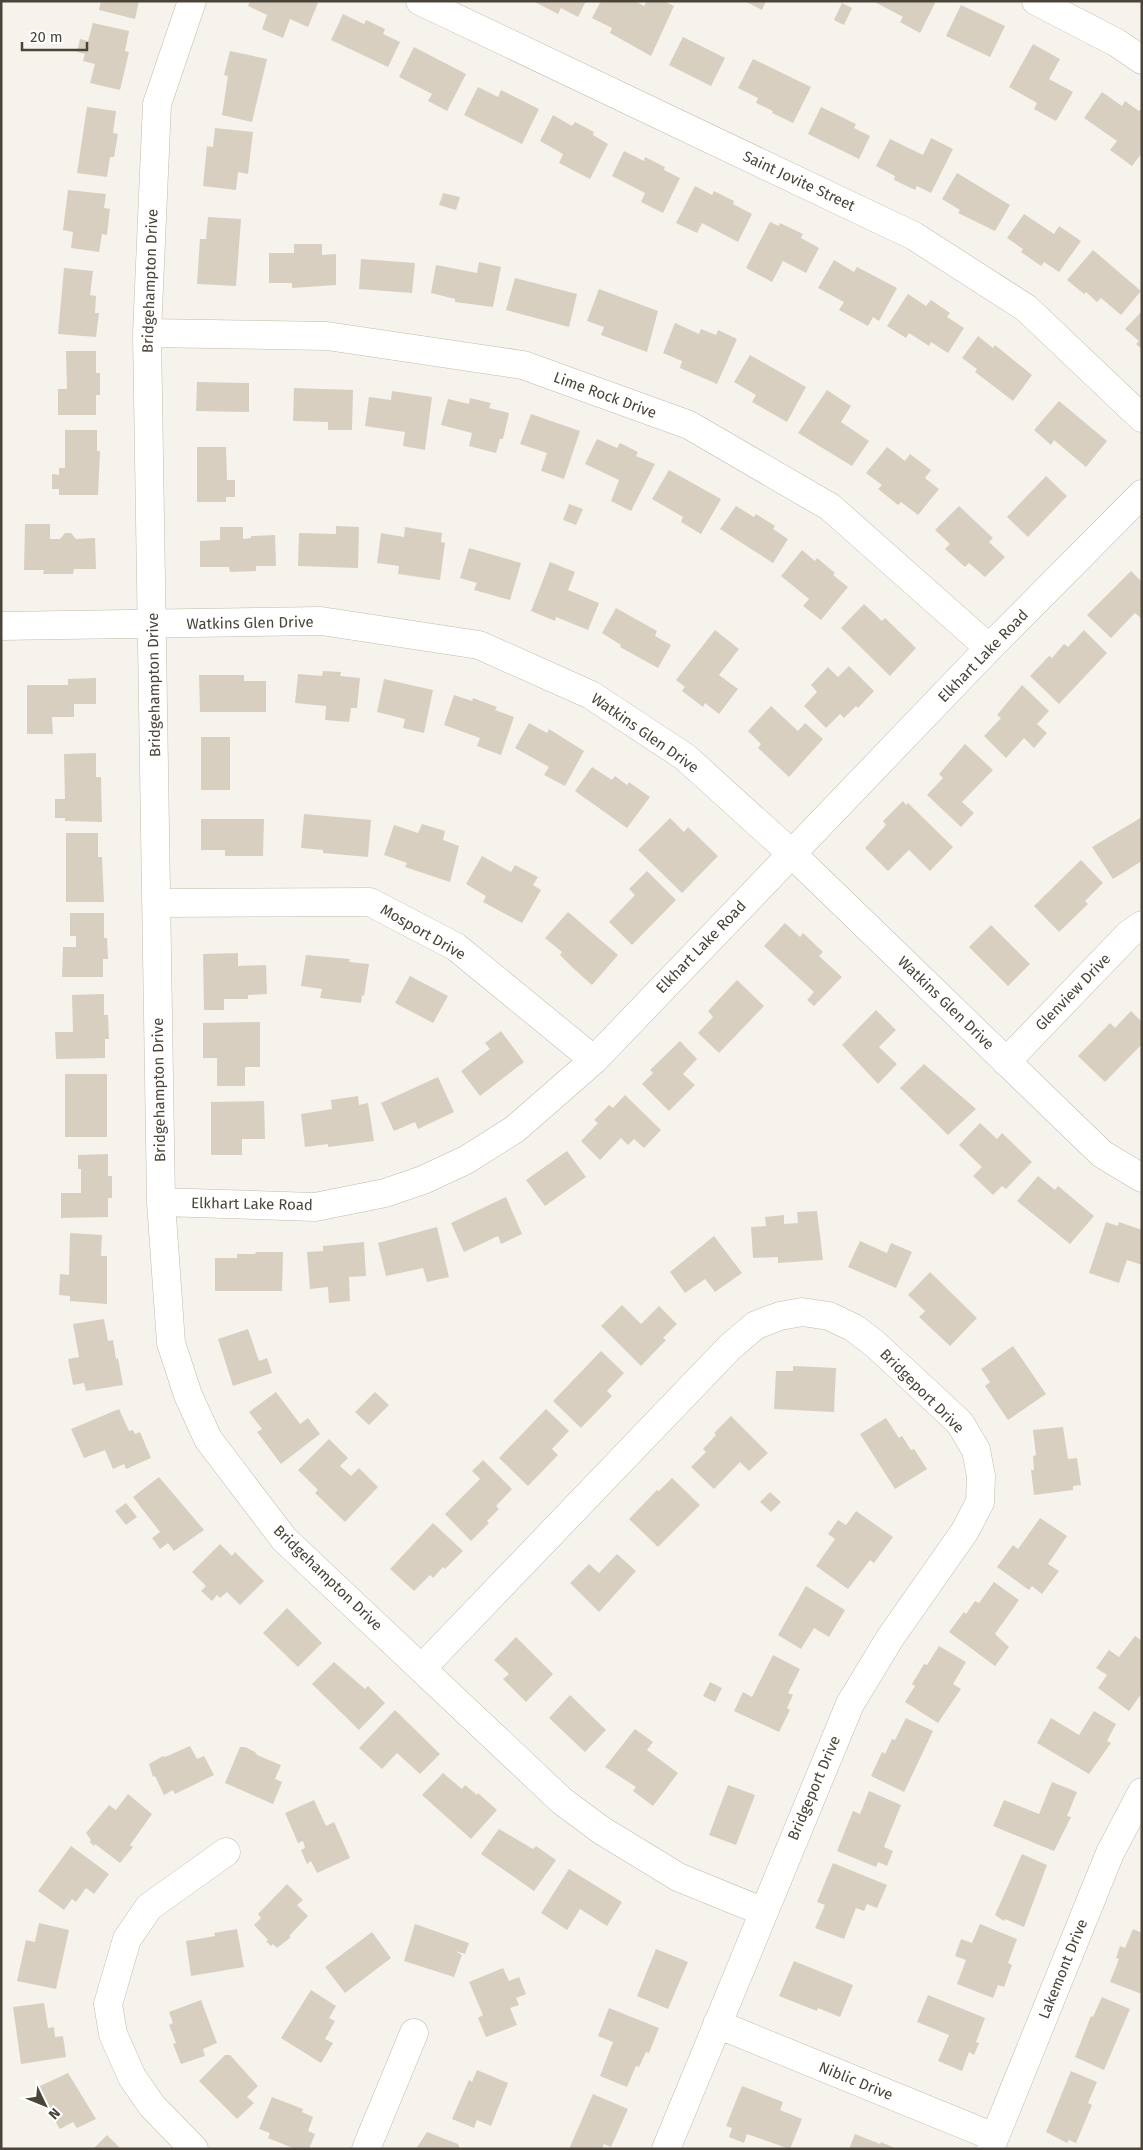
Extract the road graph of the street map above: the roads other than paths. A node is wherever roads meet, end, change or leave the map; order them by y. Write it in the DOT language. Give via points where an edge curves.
graph roads {
  1 [pos="192,1"];
  2 [pos="420,1"];
  3 [pos="1036,1"];
  4 [pos="1142,60"];
  5 [pos="146,333"];
  6 [pos="1142,418"];
  7 [pos="1142,494"];
  8 [pos="153,625"];
  9 [pos="1,626"];
  10 [pos="989,648"];
  11 [pos="792,853"];
  12 [pos="157,903"];
  13 [pos="1142,925"];
  14 [pos="594,1060"];
  15 [pos="1006,1062"];
  16 [pos="1142,1178"];
  17 [pos="160,1202"];
  18 [pos="422,1668"];
  19 [pos="1142,1792"];
  20 [pos="226,1852"];
  21 [pos="764,1912"];
  22 [pos="718,2024"];
  23 [pos="414,2033"];
  24 [pos="992,2143"];
  25 [pos="194,2149"];
  26 [pos="366,2149"];
  27 [pos="666,2149"];
  1 -- 5 [label="street, Bridgehampton Drive" via="157,104"];
  2 -- 6 [label="street, Saint Jovite Street" via="914,236 1026,308"];
  3 -- 4 [label="street" via="1117,43"];
  5 -- 8 [label="street, Bridgehampton Drive"];
  5 -- 10 [label="street, Lime Rock Drive" via="327,336 523,365 689,425 830,507"];
  7 -- 10 [label="street, Elkhart Lake Road"];
  8 -- 9 [label="street, Watkins Glen Drive"];
  8 -- 11 [label="street, Watkins Glen Drive" via="321,621 480,644 591,694 685,757"];
  8 -- 12 [label="street, Bridgehampton Drive"];
  10 -- 11 [label="street, Elkhart Lake Road"];
  11 -- 14 [label="street, Elkhart Lake Road"];
  11 -- 15 [label="street, Watkins Glen Drive"];
  12 -- 14 [label="street, Mosport Drive" via="370,902 456,947"];
  12 -- 17 [label="street, Bridgehampton Drive"];
  13 -- 15 [label="street, Glenview Drive" via="1128,935"];
  14 -- 17 [label="street, Elkhart Lake Road" via="515,1129 466,1160 385,1193 315,1207"];
  15 -- 16 [label="street, Watkins Glen Drive" via="1102,1154"];
  17 -- 18 [label="street, Bridgehampton Drive" via="171,1343 188,1395 208,1439 284,1538"];
  18 -- 21 [label="street, Bridgehampton Drive" via="520,1763 562,1801 601,1830 678,1877"];
  18 -- 21 [label="street, Bridgeport Drive" via="703,1374 756,1325 802,1312 829,1316 854,1328 960,1423 976,1450 981,1476 980,1502 965,1531 890,1638 850,1704"];
  19 -- 24 [label="street, Lakemont Drive" via="1110,1853"];
  20 -- 25 [label="street" via="149,1907 127,1939 108,2004 113,2034 132,2077 152,2106"];
  21 -- 22 [label="street, Bridgeport Drive"];
  22 -- 24 [label="street, Niblic Drive"];
  22 -- 27 [label="street, Bridgeport Drive"];
  23 -- 26 [label="street"];
}
